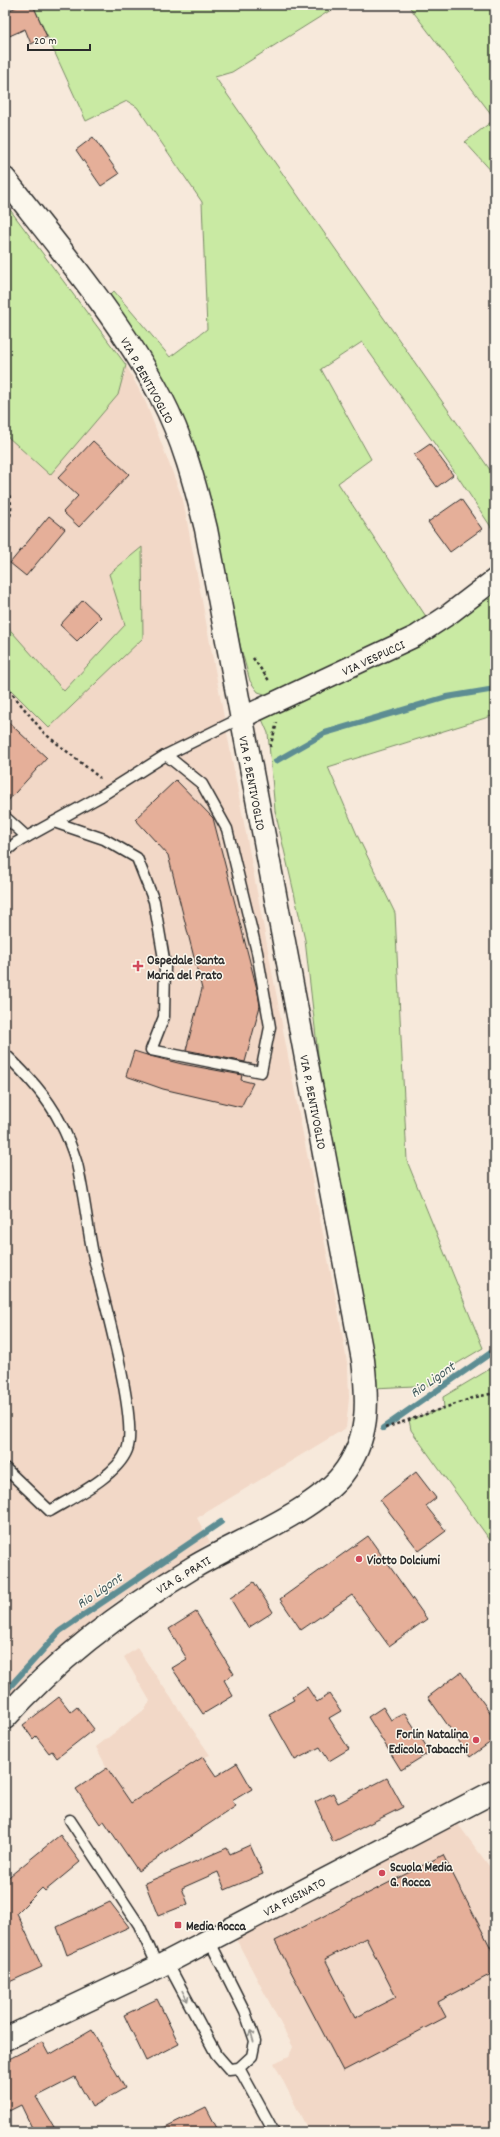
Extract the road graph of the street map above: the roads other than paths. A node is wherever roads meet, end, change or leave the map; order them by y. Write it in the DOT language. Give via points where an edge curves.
graph roads {
  1 [pos="5,179"];
  2 [pos="495,579"];
  3 [pos="241,718"];
  4 [pos="166,755"];
  5 [pos="5,817"];
  6 [pos="54,822"];
  7 [pos="27,837"];
  8 [pos="5,852"];
  9 [pos="5,1054"];
  10 [pos="362,1440"];
  11 [pos="5,1468"];
  12 [pos="5,1718"];
  13 [pos="495,1791"];
  14 [pos="70,1820"];
  15 [pos="209,1940"];
  16 [pos="163,1964"];
  17 [pos="5,2039"];
  18 [pos="239,2068"];
  19 [pos="274,2132"];
  1 -- 3 [label="street, VIA P. BENTIVOGLIO" via="116,323 162,398 180,439 206,529"];
  2 -- 3 [label="street, VIA VESPUCCI" via="416,636"];
  3 -- 4 [label="lane"];
  3 -- 10 [label="street, VIA P. BENTIVOGLIO" via="363,1360 367,1406"];
  4 -- 6 [label="lane"];
  4 -- 6 [label="lane" via="202,784 227,829 257,952 270,1027 261,1072 151,1050 164,1018 165,965 154,901 137,858 104,838"];
  5 -- 7 [label="lane"];
  6 -- 7 [label="lane"];
  7 -- 8 [label="lane"];
  9 -- 11 [label="lane" via="32,1081 60,1121 77,1164 94,1255 126,1398 129,1426 128,1449 119,1464 102,1478 50,1511"];
  10 -- 12 [label="street, VIA G. PRATI" via="342,1475 319,1496 194,1567 123,1612 43,1678"];
  13 -- 15 [label="street, VIA FUSINATO"];
  14 -- 16 [label="lane"];
  15 -- 16 [label="street, VIA FUSINATO"];
  18 -- 15 [label="lane, one-way" via="252,2056 255,2041 245,2012"];
  16 -- 17 [label="street, VIA FUSINATO"];
  16 -- 18 [label="lane, one-way" via="216,2054 229,2069"];
  18 -- 19 [label="lane"];
}
